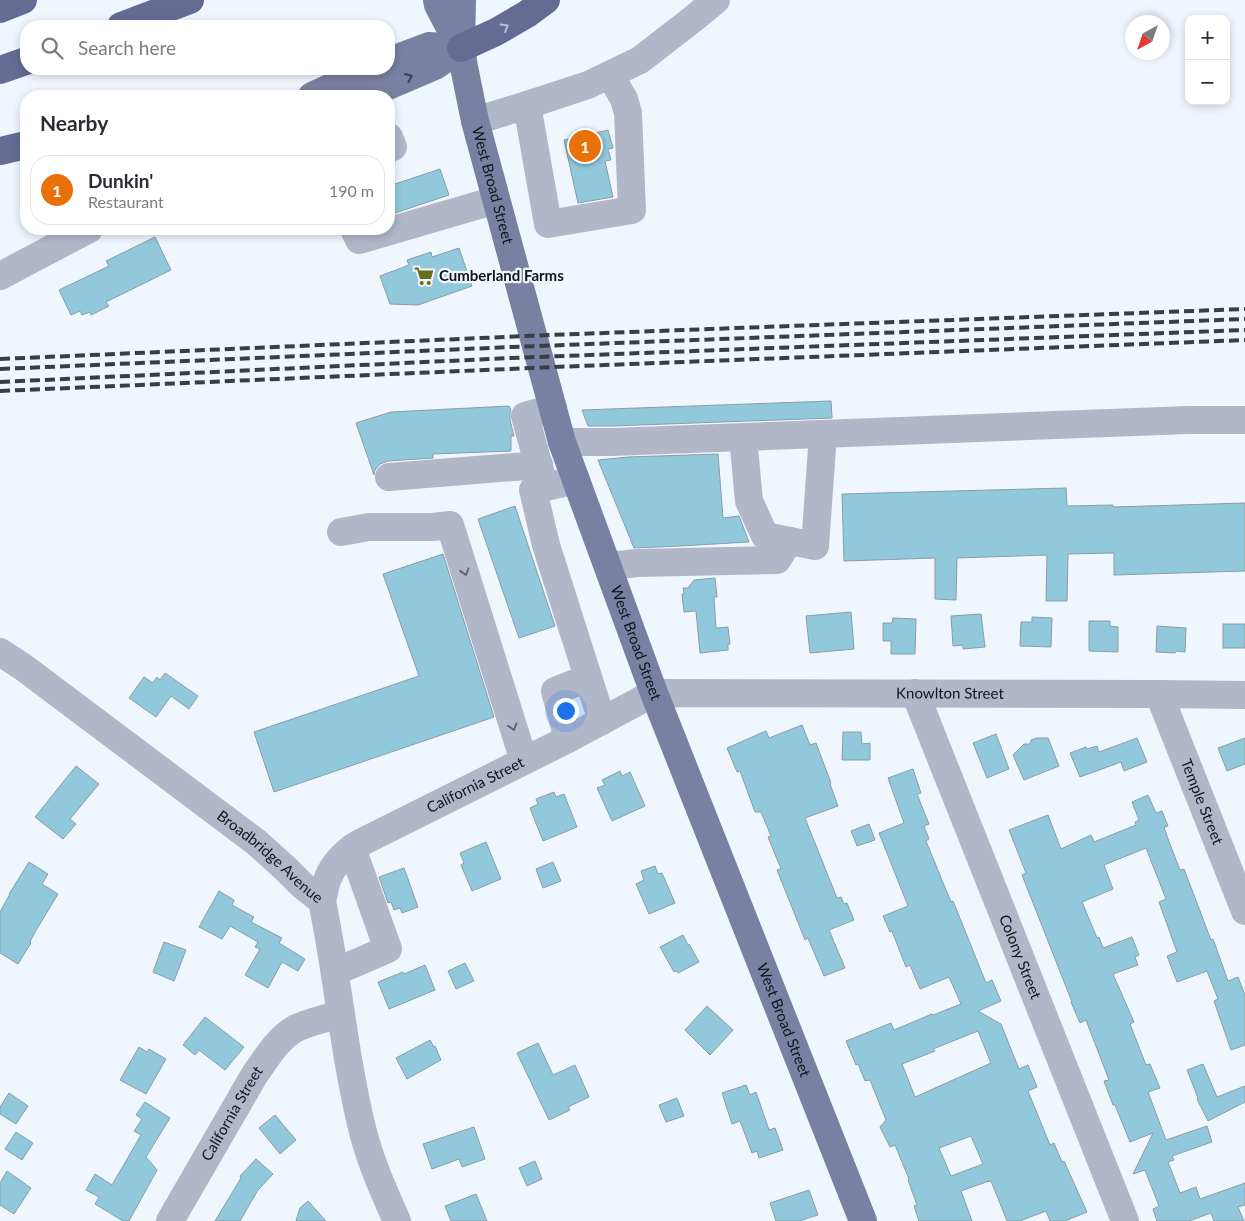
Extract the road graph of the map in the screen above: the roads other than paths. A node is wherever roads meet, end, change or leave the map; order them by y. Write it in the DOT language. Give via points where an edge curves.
graph roads {
  1 [pos="23,0"];
  2 [pos="190,0"];
  3 [pos="437,0"];
  4 [pos="462,0"];
  5 [pos="546,0"];
  6 [pos="716,0"];
  7 [pos="0,9"];
  8 [pos="137,20"];
  9 [pos="461,48"];
  10 [pos="395,59"];
  11 [pos="20,62"];
  12 [pos="0,70"];
  13 [pos="610,74"];
  14 [pos="369,89"];
  15 [pos="527,105"];
  16 [pos="475,121"];
  17 [pos="20,146"];
  18 [pos="0,151"];
  19 [pos="496,200"];
  20 [pos="395,229"];
  21 [pos="78,235"];
  22 [pos="357,235"];
  23 [pos="376,235"];
  24 [pos="0,276"];
  25 [pos="553,408"];
  26 [pos="1245,420"];
  27 [pos="823,434"];
  28 [pos="743,437"];
  29 [pos="562,442"];
  30 [pos="542,476"];
  31 [pos="389,477"];
  32 [pos="576,480"];
  33 [pos="341,532"];
  34 [pos="789,541"];
  35 [pos="608,566"];
  36 [pos="0,652"];
  37 [pos="588,678"];
  38 [pos="654,693"];
  39 [pos="915,693"];
  40 [pos="1158,694"];
  41 [pos="1245,695"];
  42 [pos="602,721"];
  43 [pos="568,739"];
  44 [pos="524,761"];
  45 [pos="352,848"];
  46 [pos="322,901"];
  47 [pos="1245,911"];
  48 [pos="335,972"];
  49 [pos="341,1014"];
  50 [pos="170,1221"];
  51 [pos="397,1221"];
  52 [pos="863,1221"];
  53 [pos="1125,1221"];
  1 -- 7 [label="highway"];
  2 -- 8 [label="highway"];
  3 -- 9 [label="main road, West Broad Street"];
  4 -- 9 [label="main road, West Broad Street"];
  9 -- 5 [label="highway, one-way" via="496,32"];
  6 -- 13 [label="street" via="640,60"];
  9 -- 10 [label="main road" via="429,46"];
  14 -- 9 [label="main road, one-way" via="436,66"];
  9 -- 16 [label="main road, West Broad Street"];
  11 -- 12 [label="highway"];
  13 -- 15 [label="street" via="588,85"];
  13 -- 15 [label="street" via="628,113 632,210 548,224"];
  15 -- 16 [label="street"];
  16 -- 19 [label="main road, West Broad Street"];
  17 -- 18 [label="highway"];
  19 -- 20 [label="street"];
  19 -- 25 [label="main road, West Broad Street"];
  21 -- 24 [label="street"];
  22 -- 23 [label="street" via="359,240"];
  25 -- 29 [label="main road, West Broad Street"];
  25 -- 30 [label="street" via="525,416"];
  26 -- 27 [label="street"];
  27 -- 28 [label="street"];
  27 -- 34 [label="street" via="815,546"];
  28 -- 29 [label="street"];
  28 -- 34 [label="street" via="749,501 765,536"];
  29 -- 32 [label="main road, West Broad Street"];
  30 -- 31 [label="street"];
  30 -- 32 [label="street"];
  30 -- 37 [label="street" via="533,490 546,545"];
  32 -- 35 [label="main road, West Broad Street"];
  33 -- 44 [label="street, one-way" via="369,527 450,525"];
  34 -- 35 [label="street" via="777,560"];
  35 -- 38 [label="main road, West Broad Street"];
  36 -- 46 [label="street, Broadbridge Avenue" via="256,842"];
  37 -- 42 [label="street"];
  37 -- 43 [label="street" via="555,691"];
  38 -- 39 [label="street, Knowlton Street"];
  38 -- 42 [label="street, California Street"];
  38 -- 52 [label="main road, West Broad Street"];
  39 -- 40 [label="street, Knowlton Street"];
  39 -- 53 [label="street, Colony Street"];
  40 -- 41 [label="street, Knowlton Street"];
  40 -- 47 [label="street, Temple Street"];
  42 -- 43 [label="street, California Street"];
  43 -- 44 [label="street, California Street"];
  44 -- 45 [label="street, California Street"];
  45 -- 46 [label="street, California Street" via="332,870"];
  45 -- 48 [label="street" via="388,949"];
  46 -- 48 [label="street, Broadbridge Avenue"];
  48 -- 49 [label="street, Broadbridge Avenue"];
  49 -- 50 [label="street, California Street" via="293,1030 268,1055"];
  49 -- 51 [label="street, Broadbridge Avenue" via="363,1132"];
}
